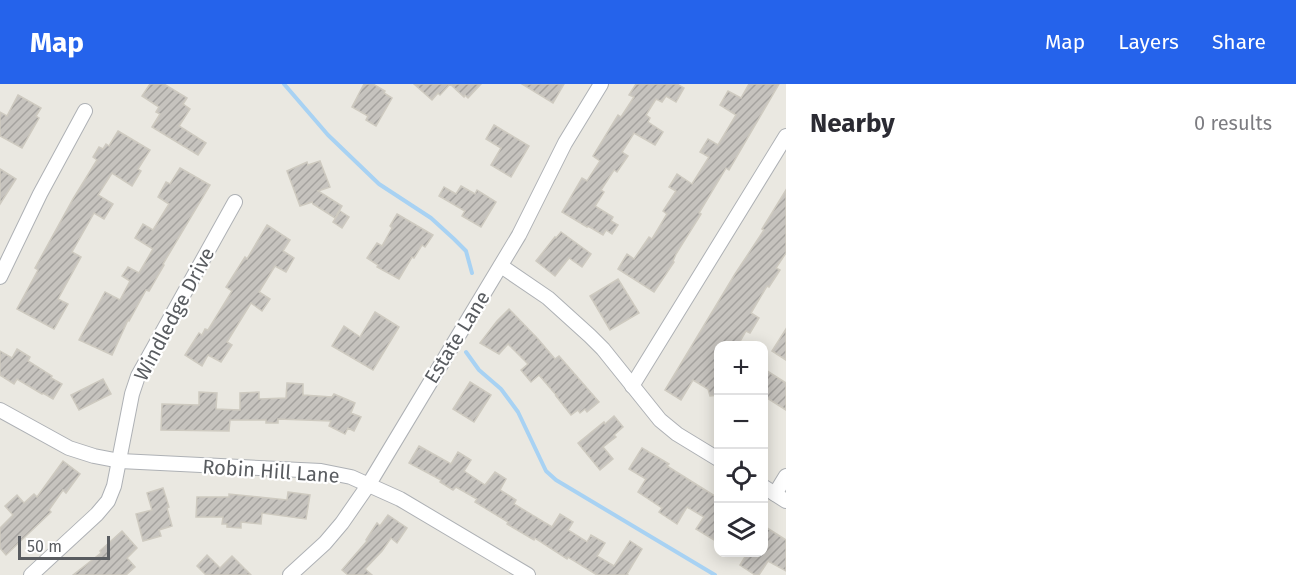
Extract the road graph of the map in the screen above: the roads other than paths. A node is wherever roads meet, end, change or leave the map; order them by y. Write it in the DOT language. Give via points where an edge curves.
graph roads {
  1 [pos="601,84"];
  2 [pos="85,111"];
  3 [pos="786,136"];
  4 [pos="235,202"];
  5 [pos="501,266"];
  6 [pos="0,277"];
  7 [pos="632,386"];
  8 [pos="0,410"];
  9 [pos="714,457"];
  10 [pos="120,461"];
  11 [pos="786,476"];
  12 [pos="369,484"];
  13 [pos="775,494"];
  14 [pos="31,575"];
  15 [pos="290,575"];
  16 [pos="527,575"];
  1 -- 5 [label="street, Estate Lane" via="565,143"];
  2 -- 6 [label="street"];
  3 -- 7 [label="street"];
  4 -- 10 [label="street, Windledge Drive" via="138,376"];
  5 -- 7 [label="street" via="567,314 603,349"];
  5 -- 12 [label="street, Estate Lane"];
  7 -- 9 [label="street" via="660,420"];
  8 -- 10 [label="street, Robin Hill Lane" via="69,448"];
  10 -- 12 [label="street, Robin Hill Lane" via="321,471"];
  10 -- 14 [label="street, Windledge Drive" via="108,501"];
  11 -- 13 [label="street"];
  12 -- 15 [label="street, Estate Lane" via="326,543"];
  12 -- 16 [label="street, Robin Hill Lane"];
}
